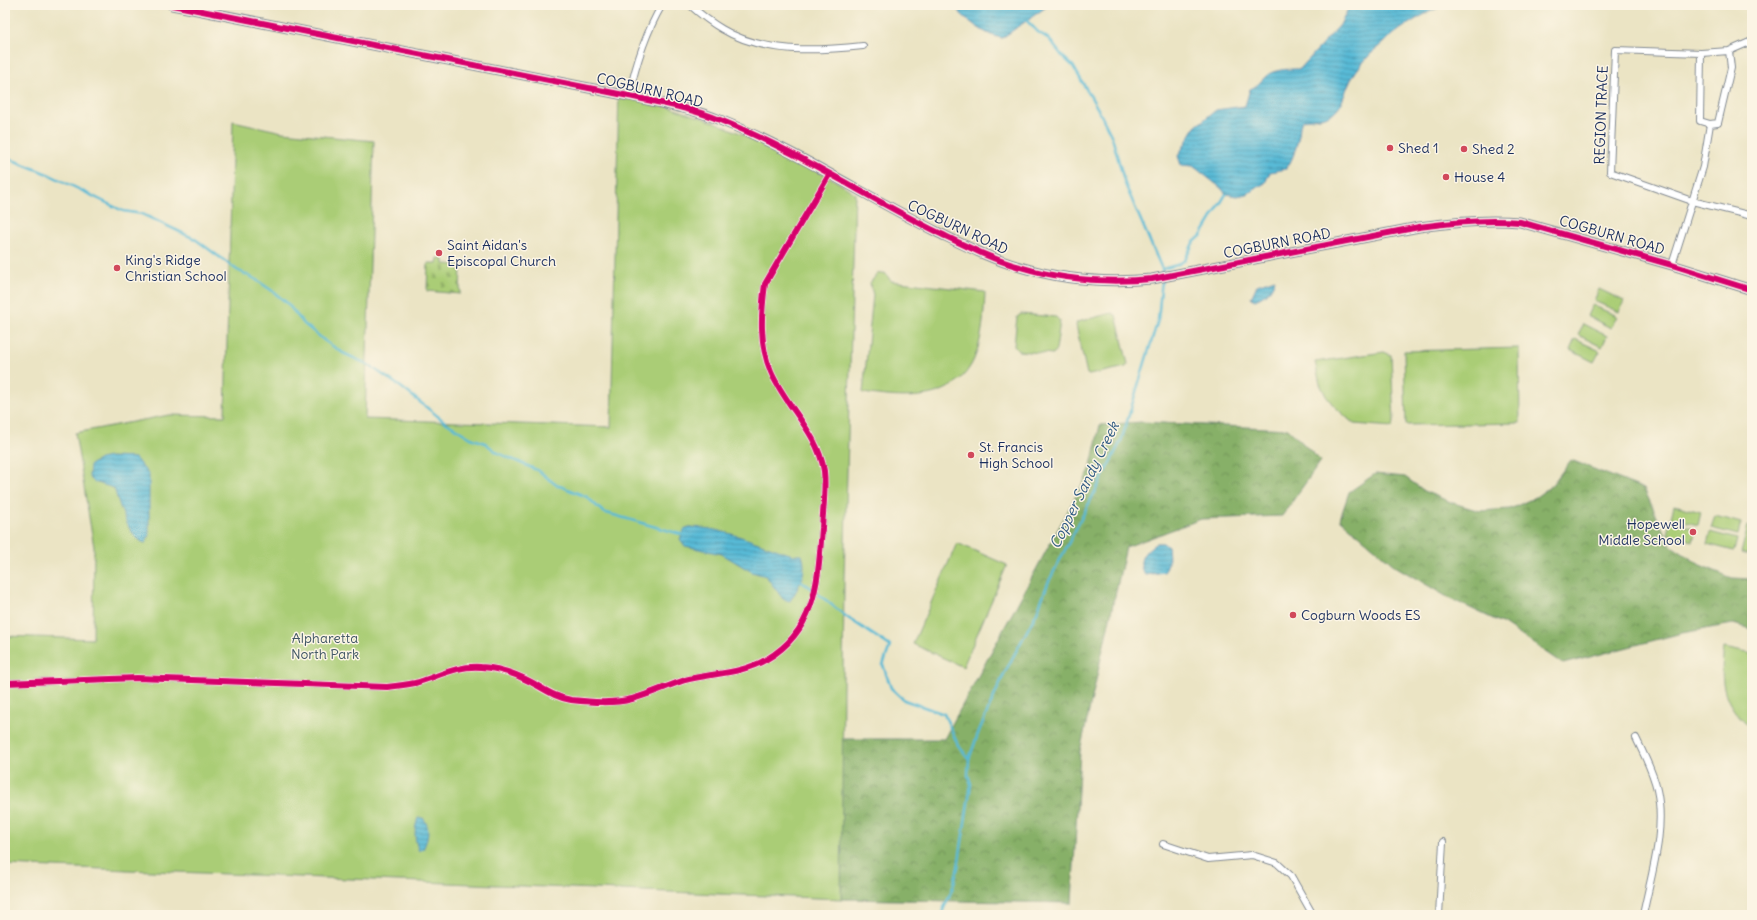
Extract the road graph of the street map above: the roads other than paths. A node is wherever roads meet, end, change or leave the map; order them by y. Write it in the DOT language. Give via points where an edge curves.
graph roads {
  1 [pos="172,5"];
  2 [pos="662,5"];
  3 [pos="690,5"];
  4 [pos="1752,41"];
  5 [pos="863,46"];
  6 [pos="1730,51"];
  7 [pos="1701,53"];
  8 [pos="629,96"];
  9 [pos="1710,124"];
  10 [pos="829,175"];
  11 [pos="1692,201"];
  12 [pos="1752,216"];
  13 [pos="1672,265"];
  14 [pos="1752,290"];
  15 [pos="5,683"];
  16 [pos="1636,738"];
  17 [pos="1442,842"];
  18 [pos="1163,844"];
  19 [pos="1313,915"];
  20 [pos="1439,915"];
  21 [pos="1643,915"];
  1 -- 8 [label="street, COGBURN ROAD"];
  2 -- 8 [label="street" via="649,26 638,56"];
  3 -- 5 [label="street" via="722,30 760,43 817,50"];
  4 -- 6 [label="street, REGION TRACE"];
  6 -- 7 [label="street, REGION TRACE"];
  6 -- 9 [label="street" via="1731,68 1718,123"];
  7 -- 9 [label="street" via="1700,121"];
  7 -- 11 [label="street, REGION TRACE" via="1615,50 1610,172"];
  8 -- 10 [label="street, COGBURN ROAD" via="694,111 720,120 757,136"];
  9 -- 11 [label="street" via="1703,168"];
  10 -- 13 [label="street, COGBURN ROAD" via="977,251 1020,267 1072,278 1117,281 1152,279 1419,227 1478,220 1520,222"];
  10 -- 15 [label="street" via="765,284 762,323 768,363 778,384 814,441 822,461 825,481 814,601 794,638 767,659 735,672 690,679 631,699 609,702 557,696 509,673 481,667 452,670 415,683 387,687 138,678"];
  11 -- 12 [label="street, REGION TRACE"];
  11 -- 13 [label="street"];
  13 -- 14 [label="street, COGBURN ROAD"];
  16 -- 21 [label="street" via="1657,789 1659,812 1658,840"];
  17 -- 20 [label="street"];
  18 -- 19 [label="street" via="1208,859 1252,855 1277,863 1291,876"];
}
